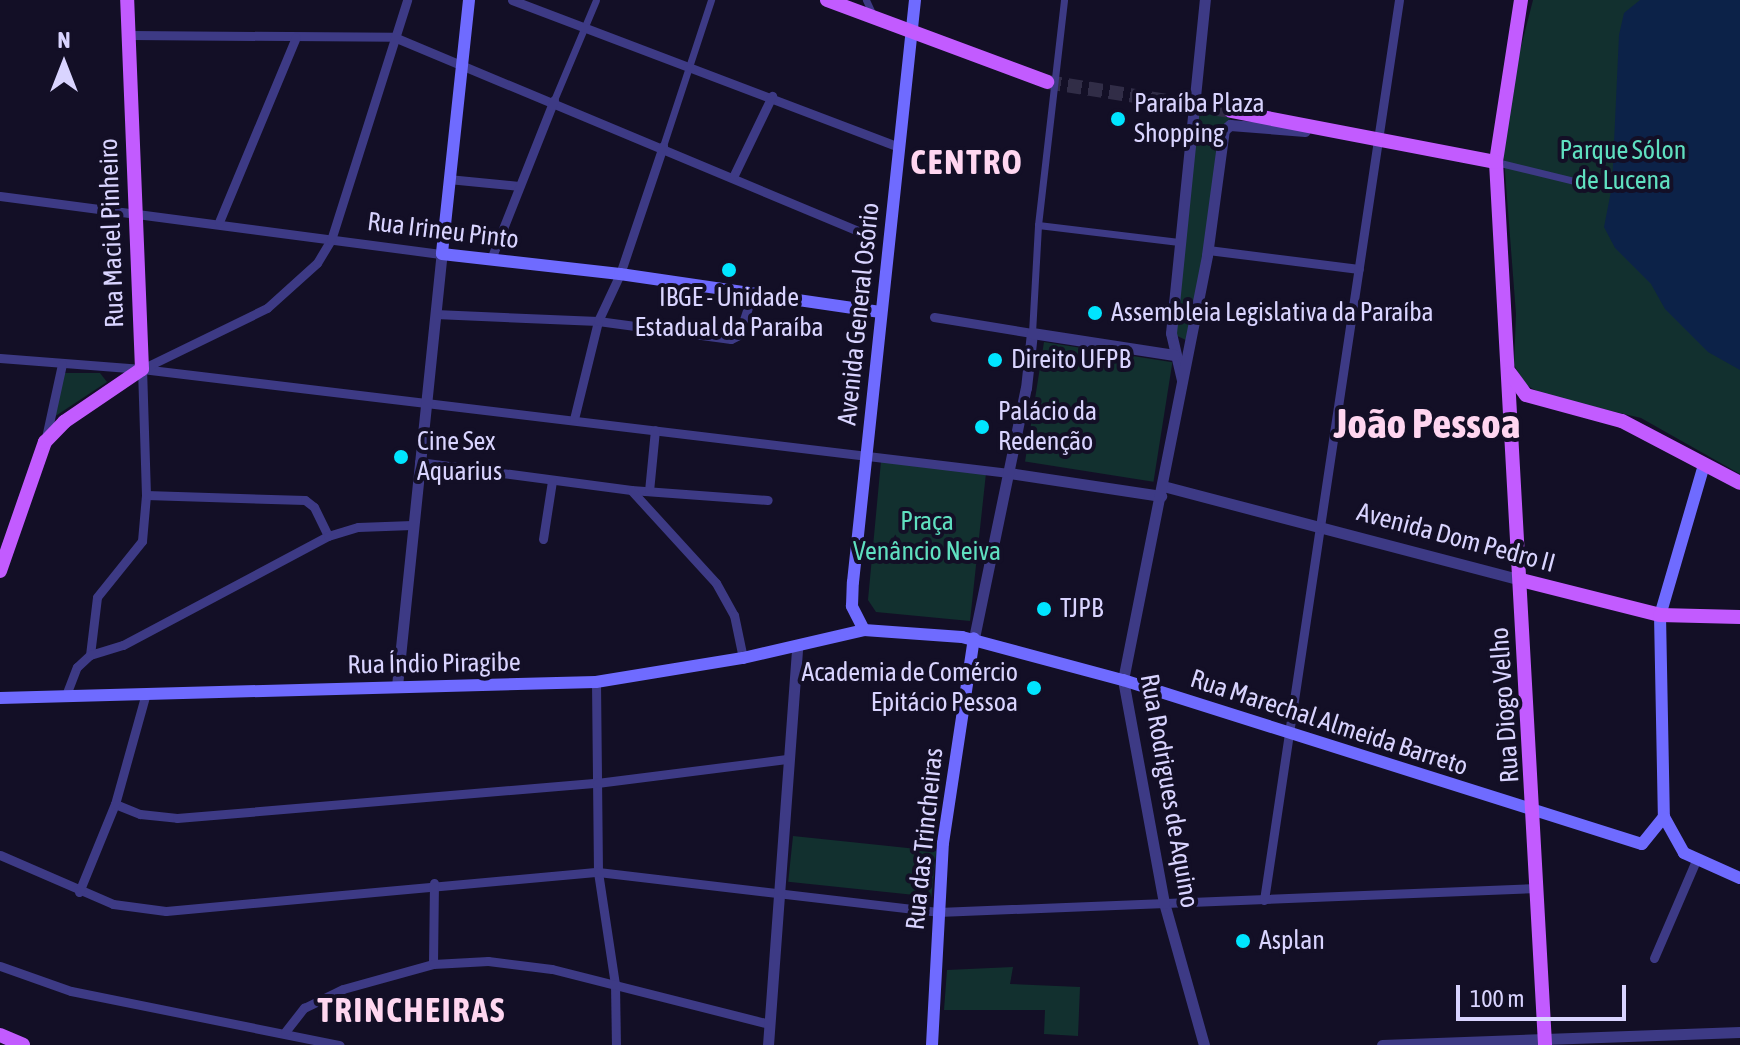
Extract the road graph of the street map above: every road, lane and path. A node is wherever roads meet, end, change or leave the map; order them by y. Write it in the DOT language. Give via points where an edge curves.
graph roads {
  1 [pos="127,0"];
  2 [pos="407,0"];
  3 [pos="469,0"];
  4 [pos="512,0"];
  5 [pos="596,0"];
  6 [pos="711,0"];
  7 [pos="827,0"];
  8 [pos="866,0"];
  9 [pos="915,0"];
  10 [pos="1064,0"];
  11 [pos="1205,0"];
  12 [pos="1399,0"];
  13 [pos="1521,0"];
  14 [pos="875,19"];
  15 [pos="586,25"];
  16 [pos="130,35"];
  17 [pos="911,35"];
  18 [pos="296,37"];
  19 [pos="394,37"];
  20 [pos="461,63"];
  21 [pos="686,63"];
  22 [pos="1047,82"];
  23 [pos="772,96"];
  24 [pos="554,100"];
  25 [pos="1230,118"];
  26 [pos="1379,139"];
  27 [pos="663,146"];
  28 [pos="899,147"];
  29 [pos="1496,162"];
  30 [pos="734,175"];
  31 [pos="448,179"];
  32 [pos="1574,181"];
  33 [pos="519,186"];
  34 [pos="0,196"];
  35 [pos="134,213"];
  36 [pos="219,222"];
  37 [pos="1038,225"];
  38 [pos="863,233"];
  39 [pos="331,240"];
  40 [pos="1179,242"];
  41 [pos="1208,250"];
  42 [pos="442,254"];
  43 [pos="491,259"];
  44 [pos="1359,269"];
  45 [pos="620,274"];
  46 [pos="752,295"];
  47 [pos="880,312"];
  48 [pos="435,314"];
  49 [pos="934,317"];
  50 [pos="598,321"];
  51 [pos="1032,333"];
  52 [pos="1174,355"];
  53 [pos="0,358"];
  54 [pos="1506,361"];
  55 [pos="62,364"];
  56 [pos="142,369"];
  57 [pos="1182,380"];
  58 [pos="426,404"];
  59 [pos="574,419"];
  60 [pos="655,430"];
  61 [pos="45,442"];
  62 [pos="867,452"];
  63 [pos="419,462"];
  64 [pos="1704,465"];
  65 [pos="1009,473"];
  66 [pos="552,481"];
  67 [pos="1740,483"];
  68 [pos="631,490"];
  69 [pos="649,491"];
  70 [pos="1162,491"];
  71 [pos="146,495"];
  72 [pos="768,500"];
  73 [pos="412,525"];
  74 [pos="1322,527"];
  75 [pos="328,536"];
  76 [pos="543,539"];
  77 [pos="0,571"];
  78 [pos="1521,580"];
  79 [pos="1660,615"];
  80 [pos="1740,617"];
  81 [pos="864,630"];
  82 [pos="974,638"];
  83 [pos="797,647"];
  84 [pos="90,655"];
  85 [pos="743,658"];
  86 [pos="1123,680"];
  87 [pos="596,682"];
  88 [pos="397,686"];
  89 [pos="146,693"];
  90 [pos="66,695"];
  91 [pos="0,698"];
  92 [pos="1290,734"];
  93 [pos="788,759"];
  94 [pos="597,783"];
  95 [pos="115,804"];
  96 [pos="1536,812"];
  97 [pos="1664,817"];
  98 [pos="0,855"];
  99 [pos="1697,858"];
  100 [pos="598,872"];
  101 [pos="1740,878"];
  102 [pos="434,883"];
  103 [pos="1538,888"];
  104 [pos="79,892"];
  105 [pos="776,893"];
  106 [pos="1264,900"];
  107 [pos="1164,903"];
  108 [pos="938,912"];
  109 [pos="1654,958"];
  110 [pos="433,964"];
  111 [pos="0,966"];
  112 [pos="615,984"];
  113 [pos="769,1024"];
  114 [pos="285,1032"];
  115 [pos="1740,1032"];
  116 [pos="0,1035"];
  117 [pos="1705,1039"];
  118 [pos="1545,1042"];
  119 [pos="1402,1044"];
  120 [pos="23,1045"];
  121 [pos="340,1045"];
  122 [pos="616,1045"];
  123 [pos="768,1045"];
  124 [pos="932,1045"];
  125 [pos="1204,1045"];
  126 [pos="1382,1045"];
  1 -- 16 [label="main road, Rua Maciel Pinheiro"];
  2 -- 19 [label="street"];
  3 -- 20 [label="main road"];
  4 -- 15 [label="street"];
  5 -- 15 [label="street"];
  6 -- 21 [label="street"];
  7 -- 14 [label="main road"];
  8 -- 14 [label="street"];
  9 -- 17 [label="main road, Avenida General Osório"];
  10 -- 37 [label="street"];
  11 -- 40 [label="street"];
  12 -- 26 [label="street"];
  13 -- 29 [label="main road"];
  14 -- 17 [label="main road"];
  15 -- 21 [label="street"];
  15 -- 24 [label="street"];
  16 -- 18 [label="street"];
  16 -- 35 [label="main road, Rua Maciel Pinheiro"];
  17 -- 22 [label="main road"];
  17 -- 28 [label="main road, Avenida General Osório"];
  18 -- 19 [label="street"];
  18 -- 36 [label="street"];
  19 -- 20 [label="street"];
  19 -- 39 [label="street"];
  20 -- 24 [label="street"];
  20 -- 31 [label="main road"];
  21 -- 23 [label="street"];
  21 -- 27 [label="street"];
  23 -- 28 [label="street"];
  23 -- 30 [label="street"];
  24 -- 27 [label="street"];
  24 -- 33 [label="street"];
  25 -- 26 [label="main road"];
  25 -- 41 [label="street"];
  26 -- 29 [label="main road"];
  26 -- 44 [label="street"];
  27 -- 30 [label="street"];
  27 -- 45 [label="street"];
  28 -- 47 [label="main road, Avenida General Osório"];
  29 -- 32 [label="street"];
  29 -- 54 [label="main road, Rua Diogo Velho"];
  30 -- 38 [label="street"];
  31 -- 33 [label="street"];
  31 -- 42 [label="main road"];
  33 -- 43 [label="street"];
  34 -- 35 [label="street, Rua Irineu Pinto"];
  35 -- 36 [label="street, Rua Irineu Pinto"];
  35 -- 56 [label="main road, Rua Maciel Pinheiro"];
  36 -- 39 [label="street, Rua Irineu Pinto"];
  37 -- 40 [label="street"];
  37 -- 51 [label="street"];
  39 -- 42 [label="street, Rua Irineu Pinto"];
  39 -- 56 [label="street" via="303,278 267,308"];
  40 -- 52 [label="street"];
  41 -- 44 [label="street"];
  41 -- 57 [label="street"];
  42 -- 43 [label="main road, Rua Irineu Pinto"];
  42 -- 48 [label="street"];
  43 -- 45 [label="main road, Rua Irineu Pinto"];
  44 -- 74 [label="street"];
  45 -- 46 [label="main road, Rua Irineu Pinto"];
  45 -- 50 [label="street"];
  46 -- 47 [label="main road, Rua Irineu Pinto"];
  46 -- 50 [label="street" via="739,335 731,339"];
  47 -- 62 [label="main road, Avenida General Osório"];
  48 -- 50 [label="street"];
  48 -- 58 [label="street"];
  49 -- 51 [label="street"];
  50 -- 59 [label="street"];
  51 -- 52 [label="street"];
  51 -- 65 [label="street"];
  52 -- 57 [label="street"];
  53 -- 55 [label="street"];
  54 -- 64 [label="main road" via="1514,384 1526,395 1622,421"];
  54 -- 78 [label="main road, Rua Diogo Velho"];
  55 -- 56 [label="street"];
  55 -- 61 [label="street"];
  56 -- 58 [label="street"];
  56 -- 61 [label="main road" via="64,422"];
  56 -- 71 [label="street"];
  57 -- 70 [label="street, Rua Rodrigues de Aquino"];
  58 -- 59 [label="street"];
  58 -- 63 [label="street"];
  59 -- 60 [label="street"];
  60 -- 62 [label="street"];
  60 -- 69 [label="street"];
  61 -- 77 [label="main road"];
  62 -- 65 [label="street"];
  62 -- 81 [label="main road, Avenida General Osório" via="852,598"];
  63 -- 66 [label="street"];
  63 -- 73 [label="street"];
  64 -- 67 [label="main road"];
  64 -- 79 [label="main road"];
  65 -- 70 [label="street, Avenida Dom Pedro II"];
  65 -- 82 [label="street"];
  66 -- 68 [label="street"];
  66 -- 76 [label="street"];
  68 -- 69 [label="street"];
  68 -- 85 [label="street" via="716,583 734,615"];
  69 -- 72 [label="street"];
  70 -- 74 [label="street, Avenida Dom Pedro II"];
  70 -- 86 [label="street, Rua Rodrigues de Aquino"];
  71 -- 75 [label="street" via="305,500"];
  71 -- 84 [label="street" via="139,549 97,597"];
  73 -- 75 [label="street" via="358,527"];
  73 -- 88 [label="street"];
  74 -- 78 [label="street, Avenida Dom Pedro II"];
  74 -- 92 [label="street"];
  75 -- 84 [label="street" via="123,645"];
  78 -- 79 [label="main road, Avenida Dom Pedro II"];
  78 -- 96 [label="main road, Rua Diogo Velho"];
  79 -- 80 [label="main road, Avenida Dom Pedro II"];
  79 -- 97 [label="main road"];
  81 -- 82 [label="main road, Rua Marechal Almeida Barreto"];
  81 -- 83 [label="main road, Rua Índio Piragibe"];
  82 -- 86 [label="main road, Rua Marechal Almeida Barreto"];
  82 -- 108 [label="main road, Rua das Trincheiras"];
  83 -- 85 [label="main road, Rua Índio Piragibe"];
  83 -- 93 [label="street"];
  84 -- 90 [label="street" via="77,667"];
  85 -- 87 [label="main road, Rua Índio Piragibe"];
  86 -- 92 [label="main road, Rua Marechal Almeida Barreto"];
  86 -- 107 [label="street, Rua Rodrigues de Aquino"];
  87 -- 88 [label="main road, Rua Índio Piragibe"];
  87 -- 94 [label="street"];
  88 -- 89 [label="main road, Rua Índio Piragibe"];
  89 -- 90 [label="main road, Rua Índio Piragibe"];
  89 -- 95 [label="street"];
  90 -- 91 [label="main road, Rua Índio Piragibe"];
  92 -- 96 [label="main road, Rua Marechal Almeida Barreto"];
  92 -- 106 [label="street"];
  93 -- 94 [label="street"];
  93 -- 105 [label="street"];
  94 -- 95 [label="street" via="177,818 140,814"];
  94 -- 100 [label="street"];
  95 -- 104 [label="street"];
  96 -- 97 [label="main road, Rua Marechal Almeida Barreto" via="1642,844"];
  96 -- 103 [label="main road, Rua Diogo Velho"];
  97 -- 99 [label="main road" via="1684,853"];
  98 -- 104 [label="street"];
  99 -- 101 [label="main road"];
  99 -- 109 [label="street"];
  100 -- 102 [label="street"];
  100 -- 105 [label="street"];
  100 -- 112 [label="street"];
  102 -- 104 [label="street" via="166,911 135,910"];
  102 -- 110 [label="street"];
  103 -- 106 [label="street"];
  103 -- 118 [label="main road, Rua Diogo Velho"];
  105 -- 108 [label="street"];
  105 -- 113 [label="street"];
  106 -- 107 [label="street"];
  107 -- 108 [label="street"];
  107 -- 125 [label="street, Rua Rodrigues de Aquino"];
  108 -- 124 [label="main road, Rua das Trincheiras"];
  110 -- 112 [label="street" via="518,963"];
  110 -- 114 [label="street" via="320,999 296,1015"];
  111 -- 114 [label="street" via="71,991"];
  112 -- 113 [label="street"];
  112 -- 122 [label="street"];
  113 -- 123 [label="street"];
  114 -- 121 [label="street"];
  115 -- 117 [label="street"];
  116 -- 120 [label="main road"];
  117 -- 118 [label="street"];
  118 -- 119 [label="street"];
  119 -- 126 [label="street"];
}
